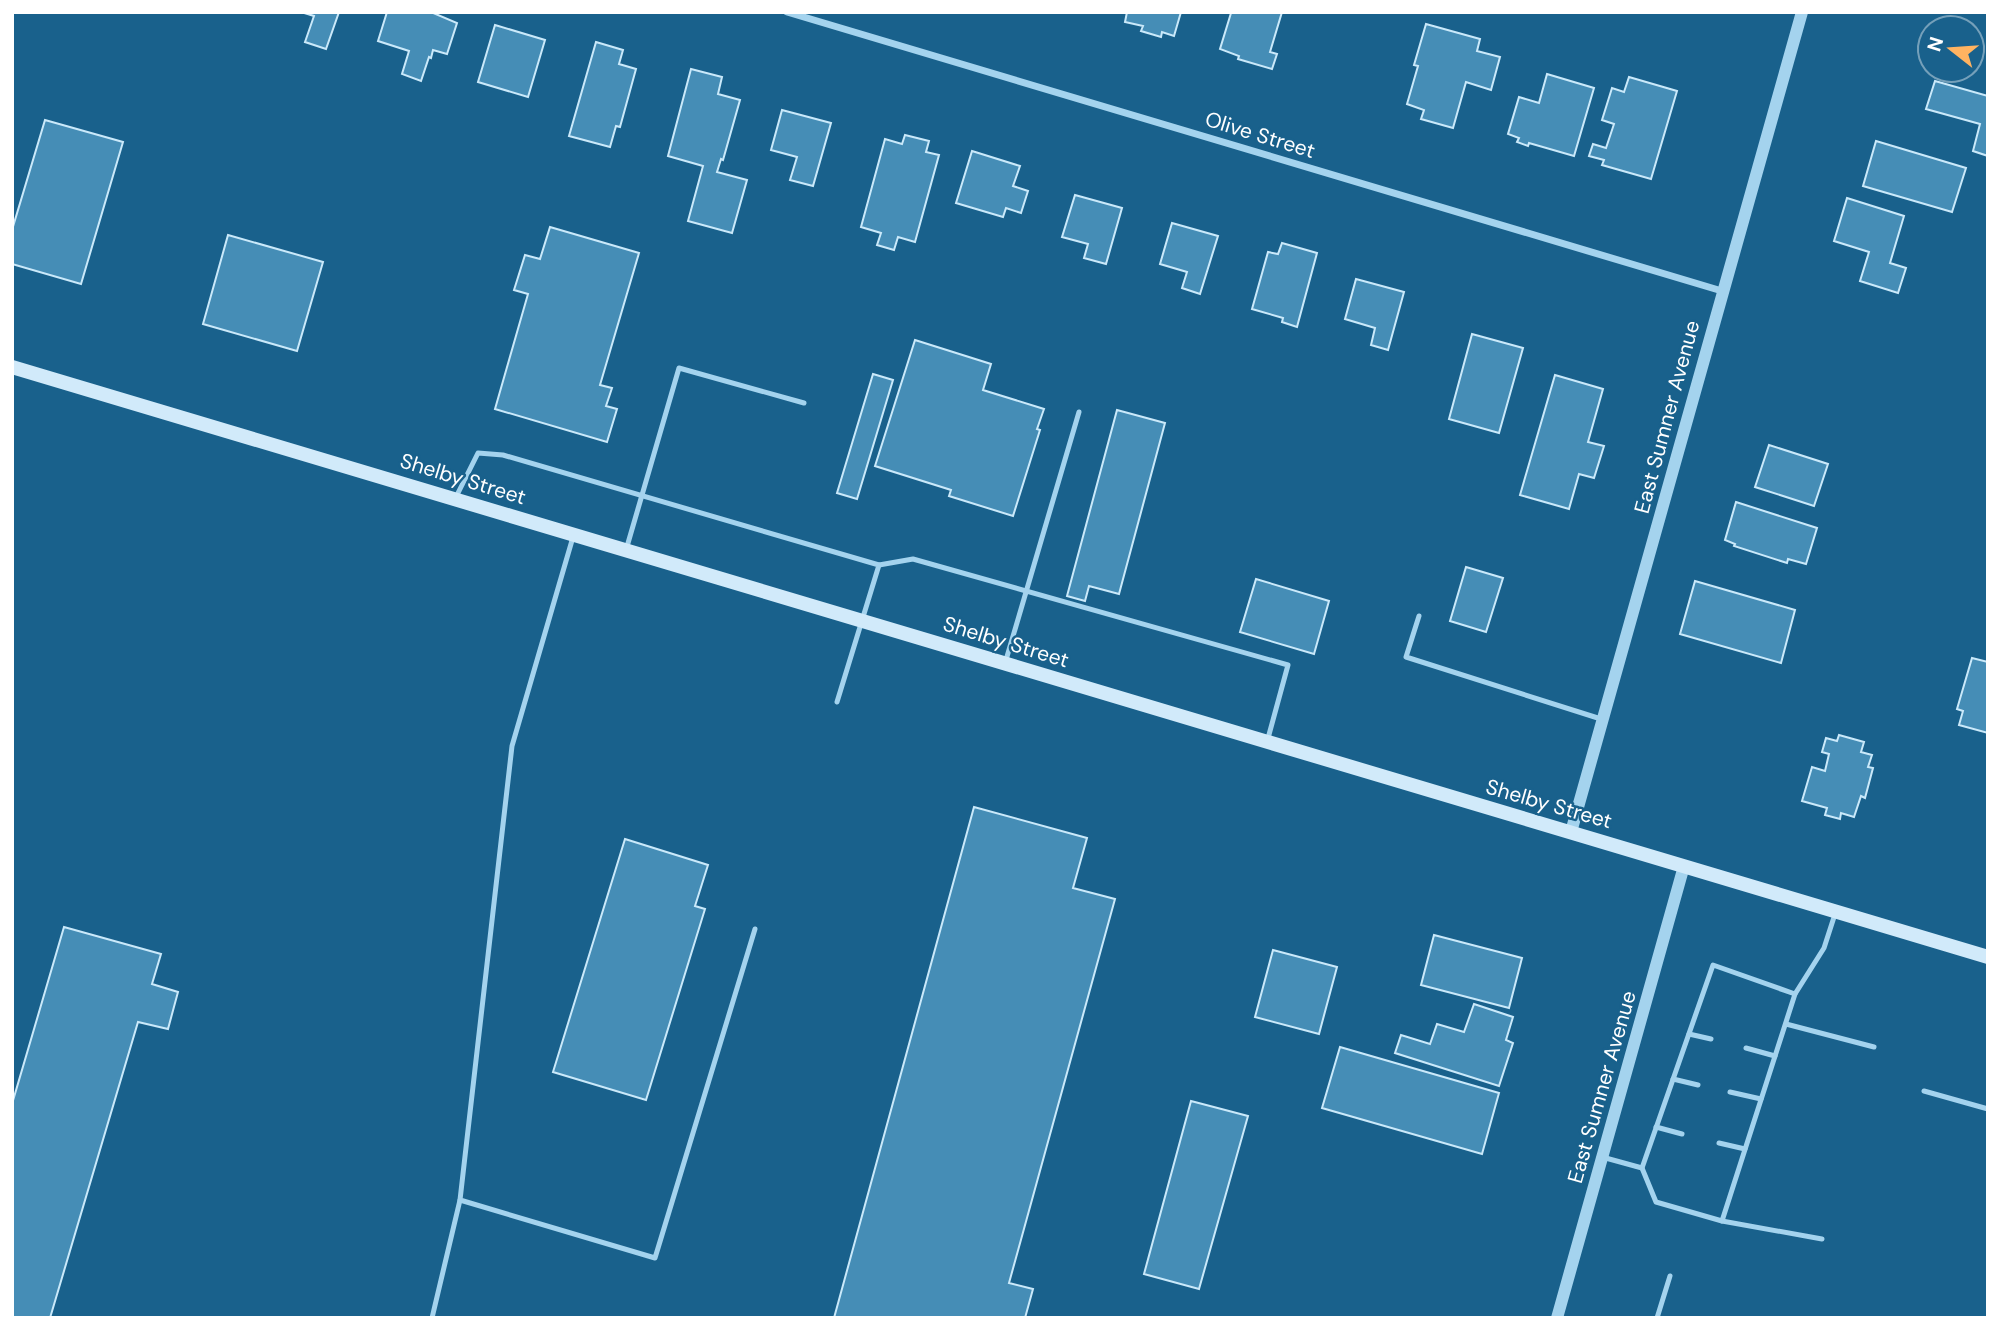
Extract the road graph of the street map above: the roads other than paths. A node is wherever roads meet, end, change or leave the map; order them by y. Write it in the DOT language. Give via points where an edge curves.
graph roads {
  1 [pos="787,12"];
  2 [pos="1802,12"];
  3 [pos="1722,291"];
  4 [pos="12,367"];
  5 [pos="804,403"];
  6 [pos="1079,412"];
  7 [pos="641,495"];
  8 [pos="455,499"];
  9 [pos="574,534"];
  10 [pos="626,550"];
  11 [pos="878,565"];
  12 [pos="1025,592"];
  13 [pos="1419,615"];
  14 [pos="862,620"];
  15 [pos="1005,663"];
  16 [pos="837,702"];
  17 [pos="1603,720"];
  18 [pos="1266,742"];
  19 [pos="1571,832"];
  20 [pos="1684,866"];
  21 [pos="1835,911"];
  22 [pos="755,929"];
  23 [pos="1988,957"];
  24 [pos="1795,994"];
  25 [pos="1786,1024"];
  26 [pos="1689,1034"];
  27 [pos="1711,1039"];
  28 [pos="1874,1047"];
  29 [pos="1746,1048"];
  30 [pos="1775,1056"];
  31 [pos="1673,1079"];
  32 [pos="1698,1085"];
  33 [pos="1924,1091"];
  34 [pos="1730,1092"];
  35 [pos="1761,1099"];
  36 [pos="1988,1109"];
  37 [pos="1656,1127"];
  38 [pos="1682,1134"];
  39 [pos="1719,1143"];
  40 [pos="1745,1149"];
  41 [pos="1602,1157"];
  42 [pos="1642,1168"];
  43 [pos="460,1200"];
  44 [pos="1722,1221"];
  45 [pos="1822,1239"];
  46 [pos="1670,1276"];
  47 [pos="432,1318"];
  48 [pos="1557,1318"];
  49 [pos="1657,1318"];
  1 -- 3 [label="street, Olive Street"];
  2 -- 3 [label="street, East Sumner Avenue"];
  3 -- 17 [label="street, East Sumner Avenue"];
  4 -- 8 [label="main road, Shelby Street"];
  5 -- 7 [label="lane" via="679,368"];
  6 -- 12 [label="lane"];
  7 -- 8 [label="lane" via="503,455 478,453"];
  7 -- 10 [label="lane"];
  7 -- 11 [label="lane"];
  8 -- 9 [label="main road, Shelby Street"];
  9 -- 10 [label="main road, Shelby Street"];
  9 -- 43 [label="lane" via="512,746"];
  10 -- 14 [label="main road, Shelby Street"];
  11 -- 12 [label="lane" via="913,559"];
  11 -- 14 [label="lane"];
  12 -- 15 [label="lane"];
  12 -- 18 [label="lane" via="1288,665"];
  13 -- 17 [label="lane" via="1406,657"];
  14 -- 15 [label="main road, Shelby Street"];
  14 -- 16 [label="lane"];
  15 -- 18 [label="main road, Shelby Street"];
  17 -- 19 [label="street, East Sumner Avenue"];
  18 -- 19 [label="main road, Shelby Street"];
  19 -- 20 [label="main road, Shelby Street"];
  20 -- 21 [label="main road, Shelby Street"];
  20 -- 41 [label="street, East Sumner Avenue"];
  21 -- 23 [label="main road, Shelby Street"];
  21 -- 24 [label="lane" via="1824,948"];
  22 -- 43 [label="lane" via="655,1258"];
  24 -- 25 [label="lane"];
  24 -- 26 [label="lane" via="1713,965"];
  25 -- 28 [label="lane"];
  25 -- 30 [label="lane"];
  26 -- 27 [label="lane"];
  26 -- 31 [label="lane"];
  29 -- 30 [label="lane"];
  30 -- 35 [label="lane"];
  31 -- 32 [label="lane"];
  31 -- 37 [label="lane"];
  33 -- 36 [label="lane"];
  34 -- 35 [label="lane"];
  35 -- 40 [label="lane"];
  37 -- 38 [label="lane"];
  37 -- 42 [label="lane"];
  39 -- 40 [label="lane"];
  40 -- 44 [label="lane"];
  41 -- 42 [label="lane"];
  41 -- 48 [label="street, East Sumner Avenue"];
  42 -- 44 [label="lane" via="1657,1202"];
  43 -- 47 [label="lane"];
  44 -- 45 [label="lane"];
  46 -- 49 [label="lane"];
}
